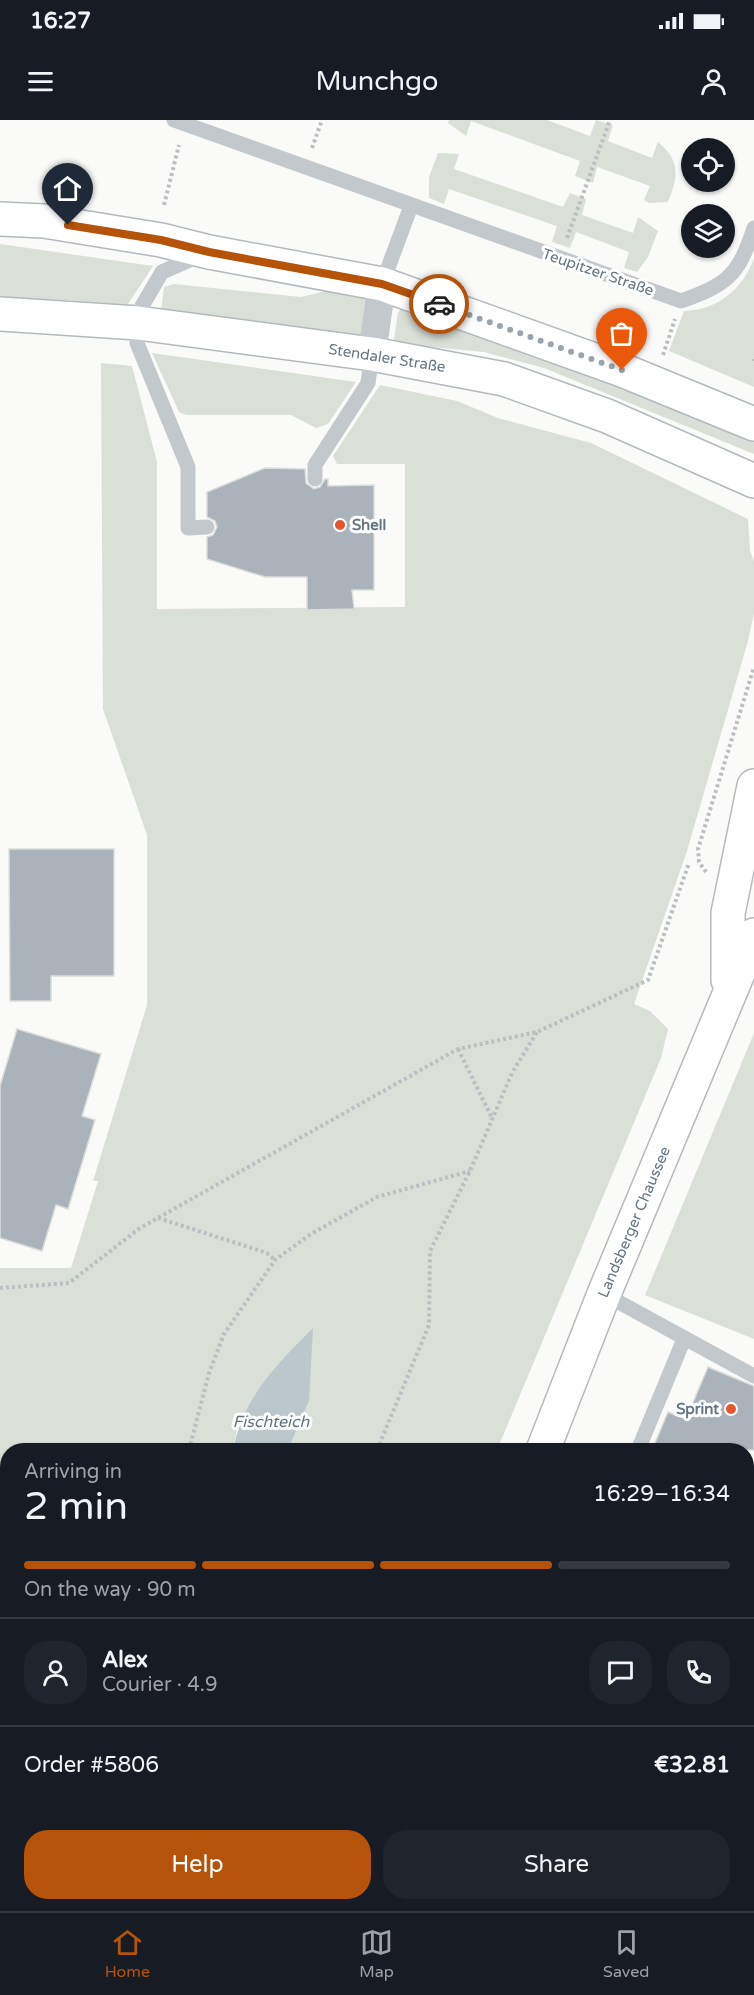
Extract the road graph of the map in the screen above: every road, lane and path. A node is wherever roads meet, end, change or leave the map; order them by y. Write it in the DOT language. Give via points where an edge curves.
graph roads {
  1 [pos="174,120"];
  2 [pos="322,120"];
  3 [pos="610,120"];
  4 [pos="182,137"];
  5 [pos="304,167"];
  6 [pos="164,205"];
  7 [pos="411,206"];
  8 [pos="0,219"];
  9 [pos="754,228"];
  10 [pos="209,252"];
  11 [pos="559,258"];
  12 [pos="382,284"];
  13 [pos="678,310"];
  14 [pos="0,314"];
  15 [pos="138,323"];
  16 [pos="372,354"];
  17 [pos="654,363"];
  18 [pos="754,424"];
  19 [pos="315,479"];
  20 [pos="754,481"];
  21 [pos="207,527"];
  22 [pos="754,786"];
  23 [pos="689,863"];
  24 [pos="741,918"];
  25 [pos="754,935"];
  26 [pos="727,994"];
  27 [pos="537,1032"];
  28 [pos="458,1048"];
  29 [pos="492,1119"];
  30 [pos="470,1171"];
  31 [pos="158,1218"];
  32 [pos="275,1260"];
  33 [pos="0,1288"];
  34 [pos="604,1294"];
  35 [pos="684,1340"];
  36 [pos="754,1376"];
  37 [pos="191,1443"];
  38 [pos="380,1443"];
  39 [pos="546,1443"];
  40 [pos="641,1443"];
  1 -- 5 [label="lane, Teupitzer Straße"];
  2 -- 5 [label="path"];
  3 -- 11 [label="path"];
  4 -- 6 [label="path"];
  5 -- 7 [label="lane, Teupitzer Straße"];
  7 -- 11 [label="lane, Teupitzer Straße"];
  7 -- 12 [label="lane"];
  8 -- 10 [label="main road" via="44,221"];
  9 -- 11 [label="lane, Teupitzer Straße" via="742,261 716,288 681,301"];
  10 -- 12 [label="main road"];
  10 -- 15 [label="lane" via="162,272 142,306"];
  12 -- 16 [label="street"];
  12 -- 18 [label="main road" via="622,370"];
  13 -- 17 [label="path" via="662,356"];
  14 -- 15 [label="main road, Stendaler Straße"];
  15 -- 16 [label="main road, Stendaler Straße"];
  15 -- 21 [label="lane" via="136,343 188,467 188,528"];
  16 -- 19 [label="lane" via="368,383 315,465"];
  16 -- 20 [label="main road, Stendaler Straße" via="504,379 607,416"];
  22 -- 24 [label="main road, Landsberger Chaussee"];
  23 -- 27 [label="path" via="648,980"];
  24 -- 26 [label="main road, Landsberger Chaussee"];
  25 -- 26 [label="main road, Landsberger Chaussee"];
  26 -- 34 [label="main road, Landsberger Chaussee"];
  27 -- 28 [label="path"];
  27 -- 29 [label="path" via="512,1073"];
  28 -- 29 [label="path"];
  28 -- 31 [label="path"];
  29 -- 30 [label="path"];
  30 -- 32 [label="path" via="377,1197 311,1234"];
  30 -- 38 [label="path" via="430,1251 429,1325"];
  31 -- 32 [label="path" via="267,1253"];
  31 -- 33 [label="path" via="69,1284"];
  32 -- 37 [label="path" via="224,1334 208,1373"];
  34 -- 35 [label="lane"];
  34 -- 39 [label="main road, Landsberger Chaussee"];
  35 -- 36 [label="lane"];
  35 -- 40 [label="lane"];
}
